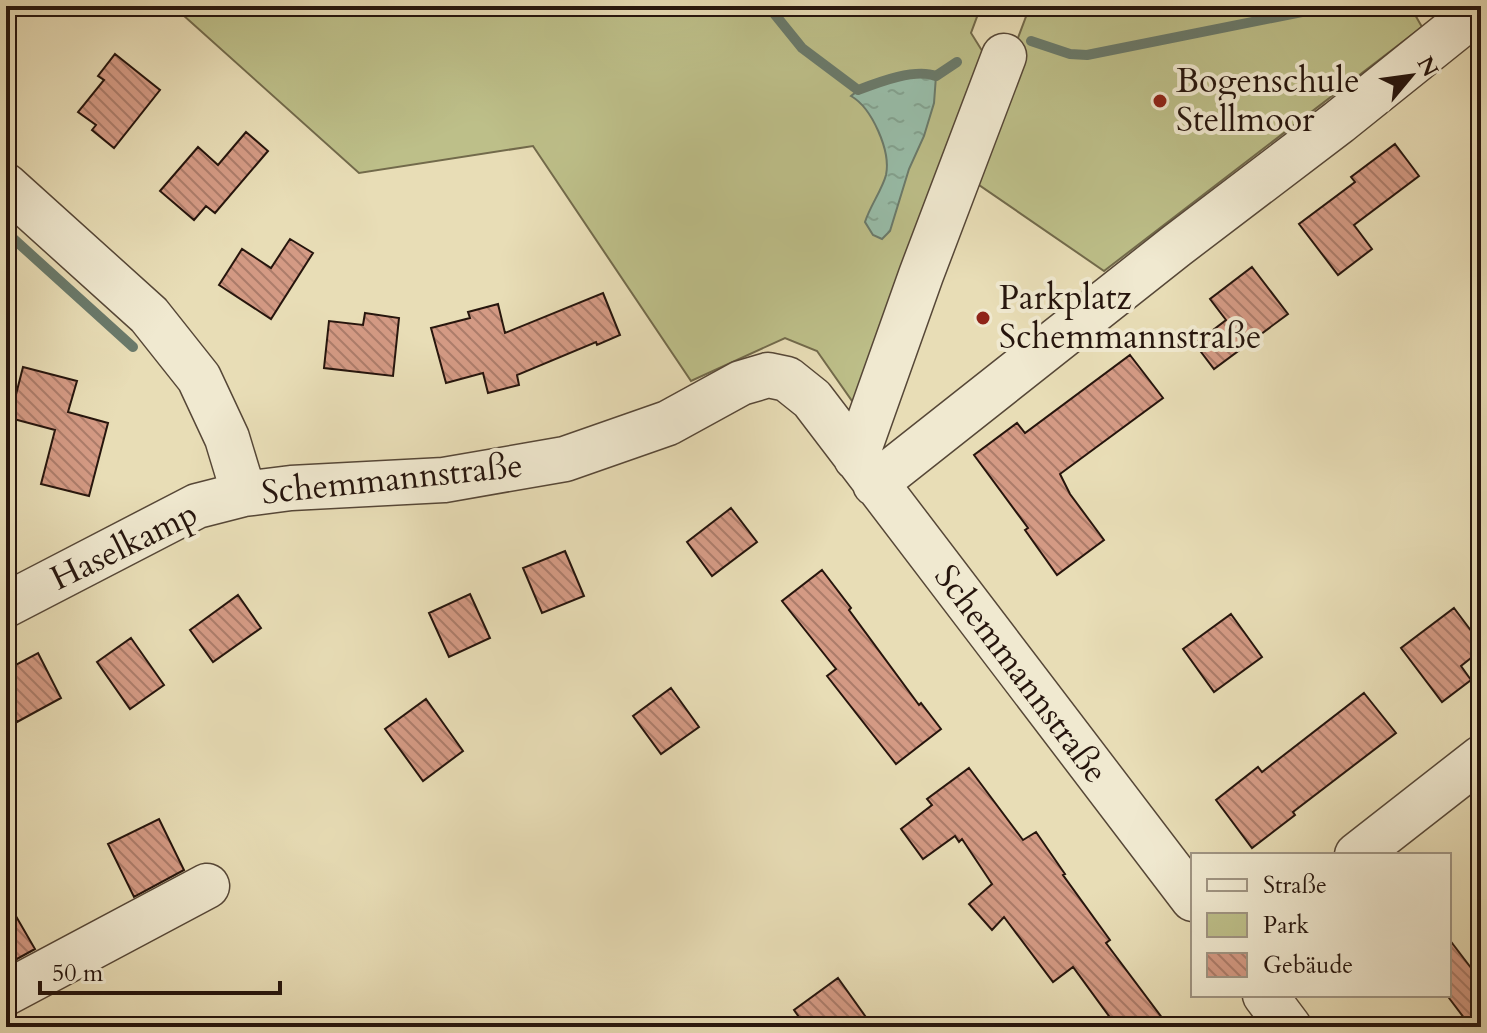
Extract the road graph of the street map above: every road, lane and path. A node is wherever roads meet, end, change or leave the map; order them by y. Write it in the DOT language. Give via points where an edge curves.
graph roads {
  1 [pos="1481,8"];
  2 [pos="1004,56"];
  3 [pos="6,186"];
  4 [pos="866,471"];
  5 [pos="244,494"];
  6 [pos="6,605"];
  7 [pos="1481,758"];
  8 [pos="1360,853"];
  9 [pos="207,886"];
  10 [pos="1191,896"];
  11 [pos="6,993"];
  12 [pos="1266,997"];
  13 [pos="1289,1027"];
  1 -- 4 [label="street" via="1176,246"];
  2 -- 4 [label="street" via="921,275"];
  3 -- 5 [label="street, Schemmannstraße" via="149,315 199,378 227,438"];
  4 -- 5 [label="street, Schemmannstraße" via="812,399 787,379 768,375 741,383 668,423 565,459 444,480"];
  4 -- 10 [label="street, Schemmannstraße"];
  5 -- 6 [label="street, Haselkamp" via="197,506"];
  7 -- 8 [label="street"];
  9 -- 11 [label="street"];
  12 -- 13 [label="street"];
}
